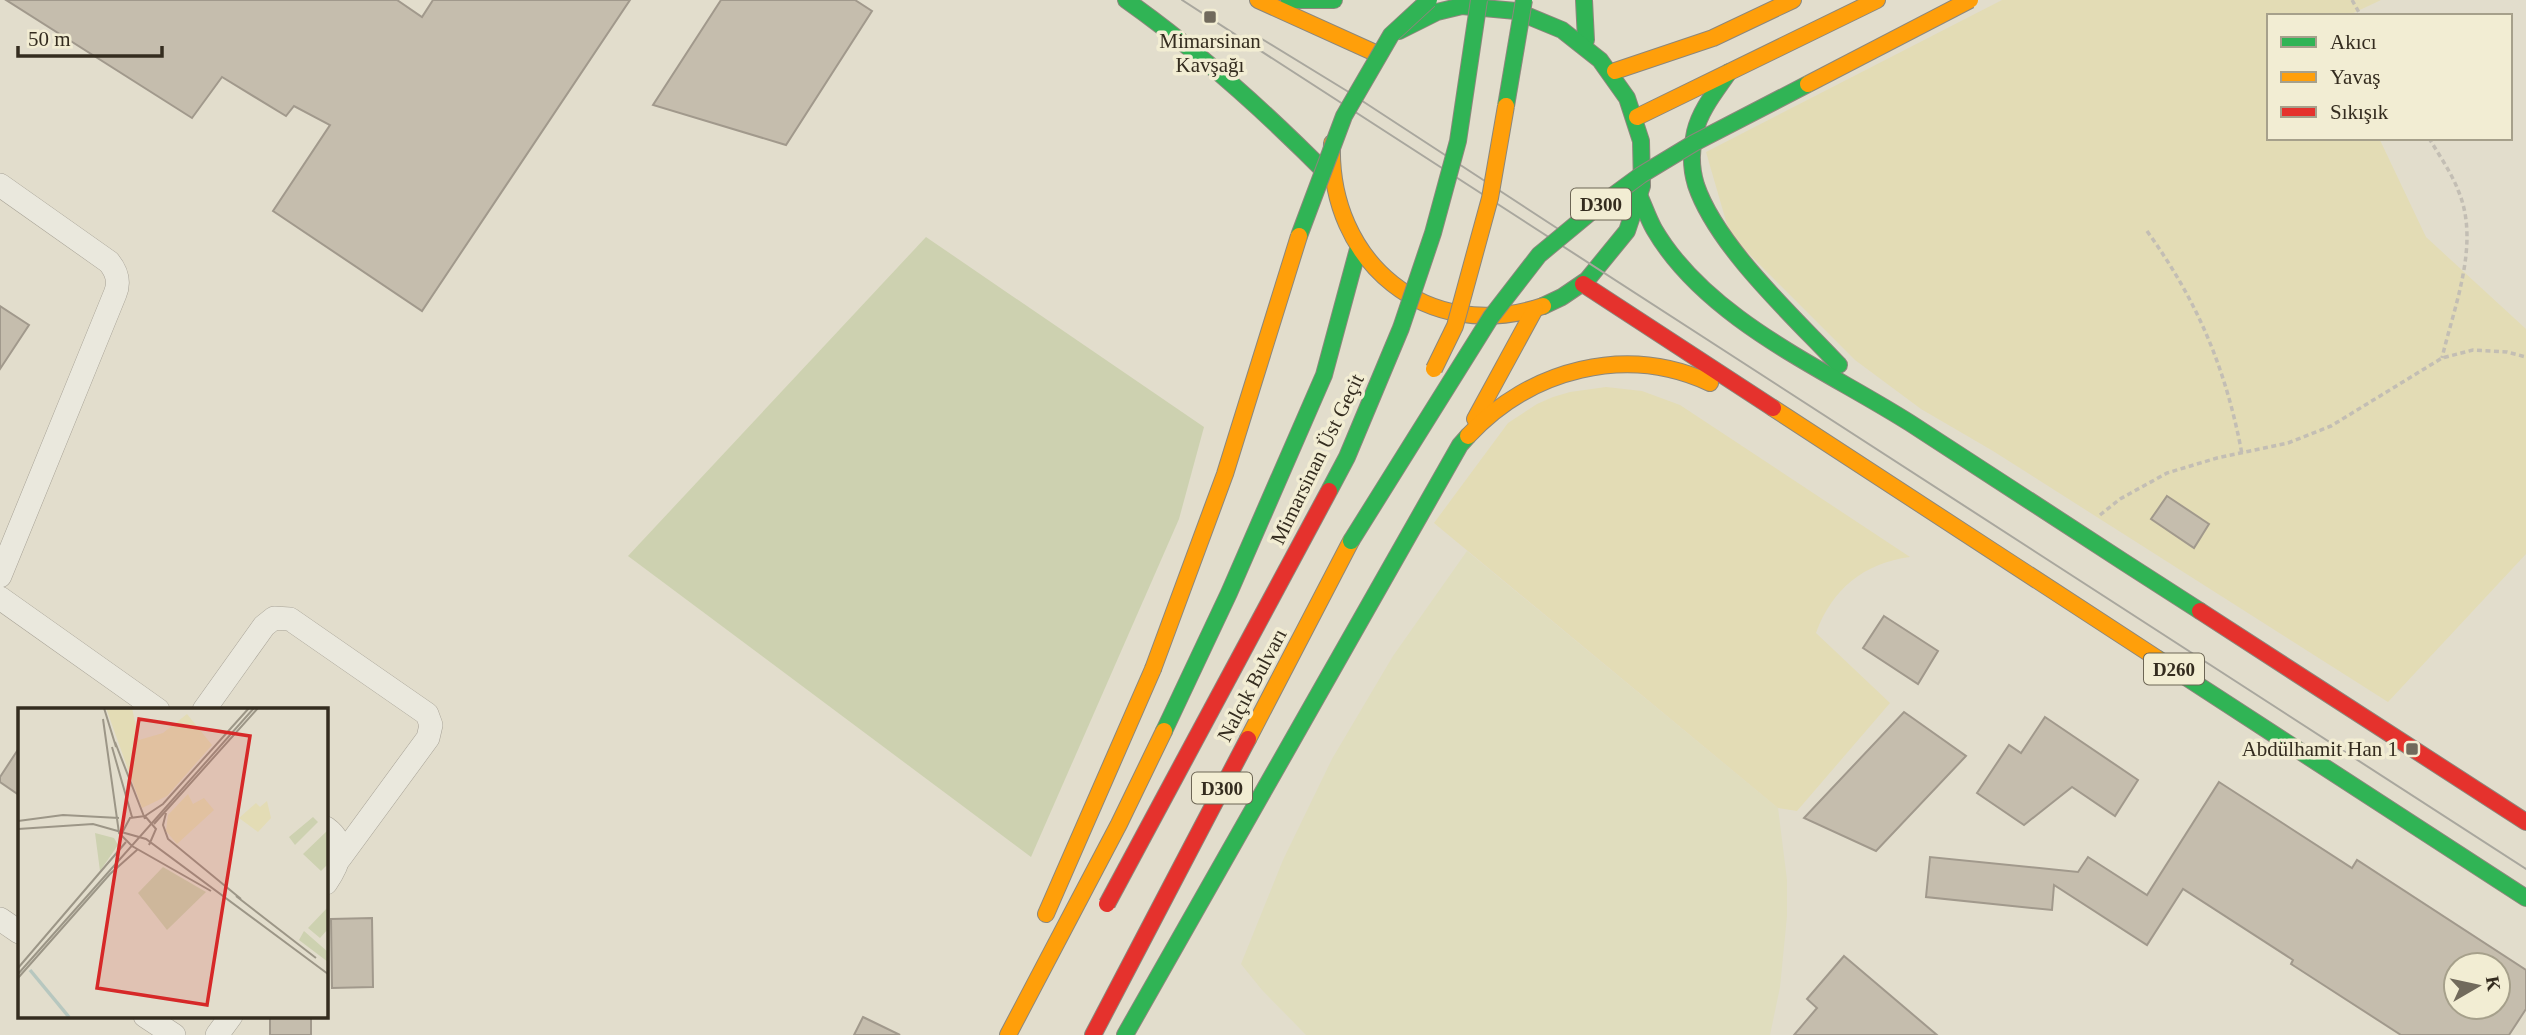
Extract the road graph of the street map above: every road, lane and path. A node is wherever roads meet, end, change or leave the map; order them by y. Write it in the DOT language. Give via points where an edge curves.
graph roads {
  1 [pos="1126,0"];
  2 [pos="1258,0"];
  3 [pos="1289,0"];
  4 [pos="1334,0"];
  5 [pos="1422,0"];
  6 [pos="1429,0"];
  7 [pos="1479,0"];
  8 [pos="1524,0"];
  9 [pos="1584,0"];
  10 [pos="1793,0"];
  11 [pos="1877,0"];
  12 [pos="1970,0"];
  13 [pos="1399,31"];
  14 [pos="1586,40"];
  15 [pos="1373,52"];
  16 [pos="1615,71"];
  17 [pos="1729,72"];
  18 [pos="1637,117"];
  19 [pos="2431,140"];
  20 [pos="1332,179"];
  21 [pos="0,185"];
  22 [pos="1639,195"];
  23 [pos="2147,231"];
  24 [pos="1358,249"];
  25 [pos="1583,284"];
  26 [pos="1535,309"];
  27 [pos="2526,357"];
  28 [pos="2442,358"];
  29 [pos="1426,386"];
  30 [pos="1869,397"];
  31 [pos="1415,410"];
  32 [pos="1821,440"];
  33 [pos="1460,445"];
  34 [pos="2242,454"];
  35 [pos="2080,533"];
  36 [pos="1351,541"];
  37 [pos="0,576"];
  38 [pos="0,598"];
  39 [pos="157,708"];
  40 [pos="205,708"];
  41 [pos="2526,822"];
  42 [pos="327,829"];
  43 [pos="340,858"];
  44 [pos="327,881"];
  45 [pos="2526,898"];
  46 [pos="1104,910"];
  47 [pos="0,919"];
  48 [pos="18,931"];
  49 [pos="1037,934"];
  50 [pos="1009,997"];
  51 [pos="148,1018"];
  52 [pos="230,1018"];
  53 [pos="174,1035"];
  54 [pos="217,1035"];
  55 [pos="993,1035"];
  56 [pos="1008,1035"];
  57 [pos="1093,1035"];
  58 [pos="1125,1035"];
  1 -- 20 [label="highway" via="1216,67"];
  2 -- 15 [label="highway"];
  3 -- 4 [label="highway"];
  5 -- 13 [label="highway"];
  6 -- 49 [label="highway, bridge" via="1391,35 1344,116 1302,228 1225,474 1153,669"];
  7 -- 46 [label="highway, Mimarsinan Üst Geçit, bridge" via="1458,141 1401,328 1347,457"];
  8 -- 29 [label="highway, bridge" via="1490,198 1455,326"];
  9 -- 14 [label="highway"];
  10 -- 16 [label="highway" via="1713,38"];
  11 -- 17 [label="highway"];
  12 -- 36 [label="highway, D300, bridge" via="1694,143 1631,182 1539,255 1491,317"];
  13 -- 14 [label="highway" via="1428,15 1460,6 1494,4 1527,9 1558,21"];
  13 -- 15 [label="highway"];
  14 -- 16 [label="highway"];
  15 -- 20 [label="highway" via="1339,109"];
  16 -- 18 [label="highway"];
  17 -- 18 [label="highway"];
  17 -- 30 [label="highway" via="1709,99 1696,129 1691,161 1699,197 1728,244"];
  18 -- 22 [label="highway" via="1643,169"];
  19 -- 28 [label="path" via="2458,190 2466,225 2466,256"];
  20 -- 24 [label="highway" via="1337,204"];
  21 -- 37 [label="street" via="109,262 118,281"];
  22 -- 25 [label="highway" via="1619,244"];
  22 -- 30 [label="highway" via="1654,231 1690,277 1776,342"];
  23 -- 34 [label="path" via="2187,292 2208,335 2228,389"];
  24 -- 26 [label="highway" via="1385,279 1418,301 1456,314 1496,317"];
  24 -- 56 [label="highway" via="1324,375 1256,533 1119,824"];
  25 -- 26 [label="highway"];
  25 -- 32 [label="highway"];
  26 -- 33 [label="highway"];
  27 -- 28 [label="path" via="2473,350"];
  28 -- 34 [label="path" via="2331,426"];
  30 -- 35 [label="highway"];
  31 -- 36 [label="highway, bridge"];
  32 -- 33 [label="highway" via="1704,380 1653,365 1613,363 1570,370 1525,389 1485,418"];
  32 -- 45 [label="highway, D260"];
  33 -- 58 [label="highway"];
  34 -- 35 [label="path" via="2192,464 2143,485"];
  35 -- 41 [label="highway"];
  36 -- 57 [label="highway, Nalçık Bulvarı / D300"];
  38 -- 39 [label="street"];
  40 -- 43 [label="street" via="264,626 285,617 427,714 431,725 428,738"];
  42 -- 43 [label="street" via="337,838"];
  43 -- 44 [label="street"];
  47 -- 48 [label="street"];
  50 -- 55 [label="highway"];
  51 -- 53 [label="street"];
  52 -- 54 [label="street"];
}
